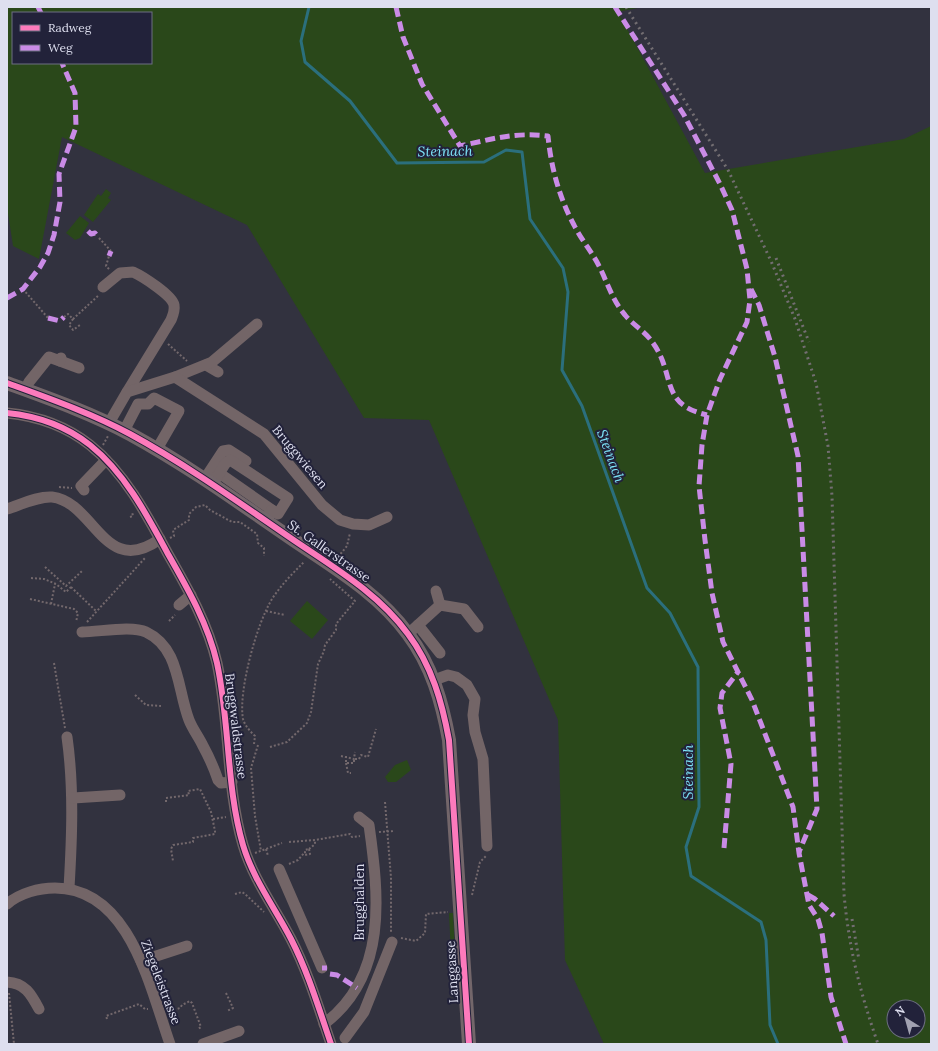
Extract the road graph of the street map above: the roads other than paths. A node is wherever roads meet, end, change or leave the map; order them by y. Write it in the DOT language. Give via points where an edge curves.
graph roads {
  1 [pos="103,287"];
  2 [pos="257,324"];
  3 [pos="206,365"];
  4 [pos="79,368"];
  5 [pos="218,372"];
  6 [pos="175,377"];
  7 [pos="7,383"];
  8 [pos="25,390"];
  9 [pos="127,392"];
  10 [pos="7,413"];
  11 [pos="109,428"];
  12 [pos="124,431"];
  13 [pos="157,449"];
  14 [pos="106,460"];
  15 [pos="246,461"];
  16 [pos="212,479"];
  17 [pos="84,490"];
  18 [pos="7,509"];
  19 [pos="268,515"];
  20 [pos="387,517"];
  21 [pos="160,539"];
  22 [pos="436,591"];
  23 [pos="191,595"];
  24 [pos="179,605"];
  25 [pos="440,605"];
  26 [pos="478,627"];
  27 [pos="84,628"];
  28 [pos="413,630"];
  29 [pos="440,654"];
  30 [pos="434,680"];
  31 [pos="67,737"];
  32 [pos="232,782"];
  33 [pos="120,795"];
  34 [pos="72,798"];
  35 [pos="359,817"];
  36 [pos="487,851"];
  37 [pos="279,869"];
  38 [pos="69,888"];
  39 [pos="464,899"];
  40 [pos="7,904"];
  41 [pos="298,914"];
  42 [pos="281,921"];
  43 [pos="392,939"];
  44 [pos="187,946"];
  45 [pos="141,961"];
  46 [pos="322,968"];
  47 [pos="7,982"];
  48 [pos="348,1002"];
  49 [pos="39,1009"];
  50 [pos="364,1012"];
  51 [pos="324,1024"];
  52 [pos="239,1031"];
  53 [pos="345,1038"];
  54 [pos="170,1044"];
  55 [pos="203,1044"];
  56 [pos="331,1044"];
  57 [pos="469,1044"];
  1 -- 9 [label="street" via="120,273 133,272 167,296 174,306 174,313"];
  2 -- 3 [label="street"];
  3 -- 5 [label="street"];
  3 -- 6 [label="street"];
  4 -- 8 [label="street" via="49,358"];
  6 -- 9 [label="street"];
  6 -- 20 [label="street, Bruggwiesen" via="264,434 322,504 340,520 369,525"];
  7 -- 8 [label="main road, St. Gallerstrasse"];
  8 -- 11 [label="main road, St. Gallerstrasse"];
  9 -- 11 [label="street"];
  10 -- 14 [label="street, Bruggwaldstrasse" via="58,426 82,439"];
  11 -- 12 [label="main road, St. Gallerstrasse"];
  12 -- 13 [label="main road, St. Gallerstrasse"];
  12 -- 13 [label="street" via="138,404 148,404 154,398 179,411"];
  13 -- 16 [label="main road, St. Gallerstrasse"];
  14 -- 17 [label="street" via="96,476 81,486"];
  14 -- 21 [label="street, Bruggwaldstrasse" via="130,490"];
  15 -- 16 [label="street" via="229,450 223,451"];
  16 -- 19 [label="main road, St. Gallerstrasse"];
  16 -- 19 [label="street" via="230,460 288,498 278,514"];
  18 -- 21 [label="street" via="50,497 60,499 73,508 120,549 144,549"];
  19 -- 28 [label="main road, St. Gallerstrasse"];
  21 -- 23 [label="street, Bruggwaldstrasse"];
  22 -- 25 [label="street"];
  23 -- 24 [label="street"];
  23 -- 32 [label="street, Bruggwaldstrasse" via="208,634 217,664"];
  25 -- 26 [label="street" via="464,609"];
  25 -- 28 [label="street"];
  27 -- 32 [label="street" via="130,628 145,631 166,647 172,659 189,720 218,780 221,783"];
  28 -- 29 [label="street"];
  28 -- 30 [label="main road, St. Gallerstrasse"];
  30 -- 36 [label="street" via="448,674 456,677 467,685 474,699 475,732 483,759"];
  30 -- 39 [label="main road, St. Gallerstrasse" via="450,740"];
  31 -- 34 [label="street"];
  32 -- 42 [label="street, Bruggwaldstrasse" via="237,825 247,857"];
  33 -- 34 [label="street"];
  34 -- 38 [label="street"];
  35 -- 48 [label="street, Brugghalden" via="368,825 373,853 376,908 374,937 366,971"];
  37 -- 41 [label="street"];
  38 -- 40 [label="street, Ziegeleistrasse" via="34,891"];
  38 -- 45 [label="street, Ziegeleistrasse" via="94,898 112,914 128,936"];
  39 -- 57 [label="main road, Langgasse"];
  41 -- 42 [label="street"];
  41 -- 46 [label="street"];
  42 -- 51 [label="street, Bruggwaldstrasse" via="300,959"];
  43 -- 50 [label="street"];
  44 -- 45 [label="street"];
  45 -- 54 [label="street, Ziegeleistrasse"];
  47 -- 49 [label="street" via="25,987"];
  48 -- 50 [label="street"];
  48 -- 51 [label="street, Brugghalden"];
  50 -- 53 [label="street"];
  51 -- 56 [label="street, Bruggwaldstrasse"];
  52 -- 55 [label="street"];
}
